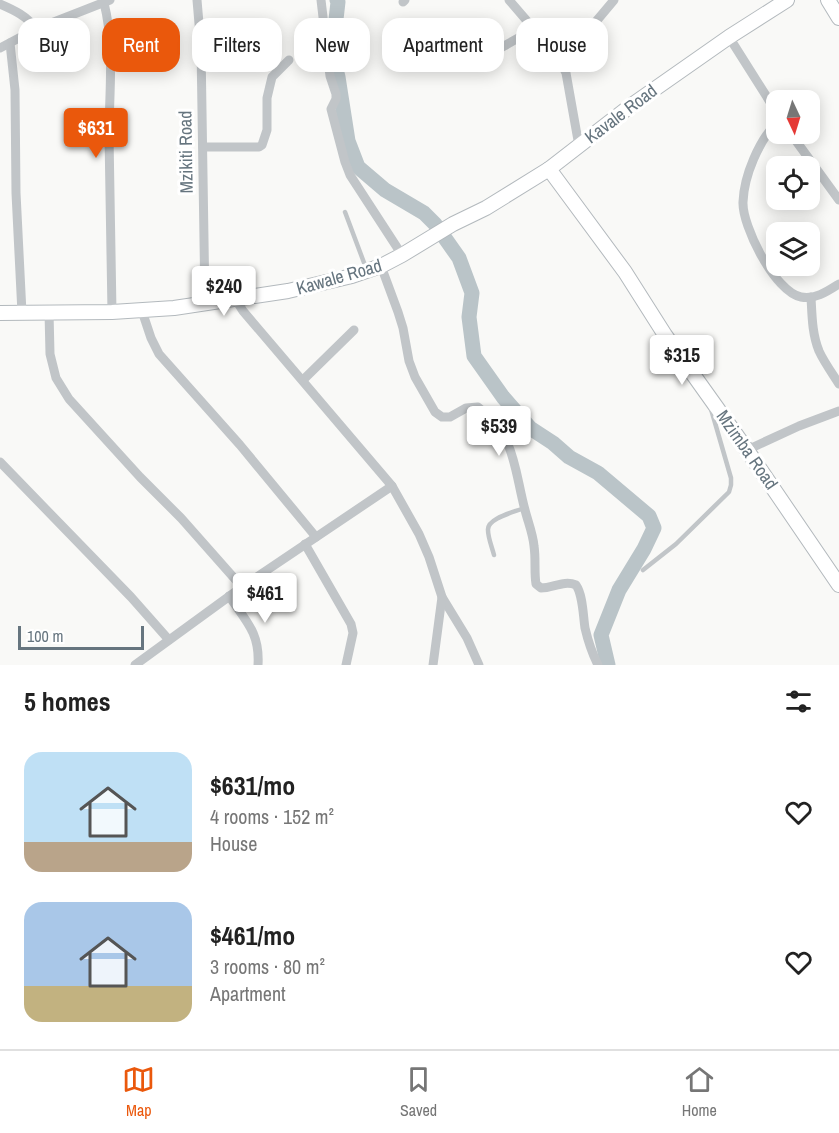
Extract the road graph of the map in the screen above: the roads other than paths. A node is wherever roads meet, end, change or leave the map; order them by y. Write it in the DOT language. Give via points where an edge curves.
graph roads {
  1 [pos="197,0"];
  2 [pos="321,0"];
  3 [pos="509,0"];
  4 [pos="614,0"];
  5 [pos="787,0"];
  6 [pos="828,0"];
  7 [pos="107,1"];
  8 [pos="0,4"];
  9 [pos="26,18"];
  10 [pos="64,18"];
  11 [pos="524,18"];
  12 [pos="599,18"];
  13 [pos="839,18"];
  14 [pos="729,37"];
  15 [pos="18,39"];
  16 [pos="10,43"];
  17 [pos="0,48"];
  18 [pos="289,60"];
  19 [pos="566,72"];
  20 [pos="766,96"];
  21 [pos="766,136"];
  22 [pos="798,144"];
  23 [pos="579,146"];
  24 [pos="203,147"];
  25 [pos="549,169"];
  26 [pos="839,200"];
  27 [pos="345,212"];
  28 [pos="453,224"];
  29 [pos="402,255"];
  30 [pos="381,266"];
  31 [pos="367,271"];
  32 [pos="839,284"];
  33 [pos="811,297"];
  34 [pos="236,300"];
  35 [pos="205,304"];
  36 [pos="142,311"];
  37 [pos="49,312"];
  38 [pos="112,312"];
  39 [pos="0,313"];
  40 [pos="22,313"];
  41 [pos="354,330"];
  42 [pos="303,380"];
  43 [pos="839,384"];
  44 [pos="707,392"];
  45 [pos="839,411"];
  46 [pos="747,450"];
  47 [pos="0,462"];
  48 [pos="392,486"];
  49 [pos="524,508"];
  50 [pos="316,537"];
  51 [pos="305,544"];
  52 [pos="494,555"];
  53 [pos="644,570"];
  54 [pos="839,585"];
  55 [pos="242,587"];
  56 [pos="229,596"];
  57 [pos="442,597"];
  58 [pos="169,640"];
  59 [pos="139,664"];
  60 [pos="258,665"];
  61 [pos="346,665"];
  62 [pos="434,665"];
  63 [pos="479,665"];
  64 [pos="598,665"];
  1 -- 24 [label="street, Mzikiti Road"];
  2 -- 29 [label="street" via="330,76 336,94 332,109 345,162"];
  3 -- 11 [label="street"];
  4 -- 12 [label="street"];
  5 -- 14 [label="street, Kavale Road"];
  6 -- 13 [label="street"];
  7 -- 10 [label="street"];
  7 -- 38 [label="street"];
  8 -- 9 [label="street"];
  14 -- 20 [label="street"];
  14 -- 23 [label="street, Kavale Road"];
  15 -- 16 [label="street"];
  16 -- 17 [label="street"];
  16 -- 40 [label="street"];
  18 -- 24 [label="street" via="272,77 262,145"];
  19 -- 23 [label="street"];
  21 -- 33 [label="street" via="745,190 743,204 749,228 774,276 789,292"];
  22 -- 26 [label="street"];
  23 -- 25 [label="street, Kavale Road"];
  24 -- 35 [label="street, Mzikiti Road"];
  25 -- 28 [label="street, Kavale Road"];
  25 -- 44 [label="street, Mzimba Road"];
  27 -- 31 [label="lane"];
  28 -- 29 [label="street, Kawale Road"];
  29 -- 30 [label="street, Kawale Road"];
  30 -- 31 [label="street, Kawale Road"];
  30 -- 49 [label="street" via="401,320 409,361 435,412 450,417 466,408 478,407 488,414 513,455"];
  31 -- 34 [label="street, Kawale Road" via="325,284"];
  32 -- 33 [label="street"];
  33 -- 43 [label="street" via="816,344"];
  34 -- 35 [label="street, Kawale Road"];
  34 -- 42 [label="street"];
  35 -- 36 [label="street, Kawale Road"];
  36 -- 38 [label="street, Kawale Road"];
  36 -- 50 [label="street" via="159,354"];
  37 -- 38 [label="street, Kawale Road"];
  37 -- 40 [label="street, Kawale Road"];
  37 -- 55 [label="street" via="51,360 64,393"];
  39 -- 40 [label="street, Kawale Road"];
  41 -- 42 [label="street"];
  42 -- 48 [label="street"];
  44 -- 46 [label="street, Mzimba Road"];
  44 -- 53 [label="lane" via="730,478 729,492"];
  45 -- 46 [label="street"];
  46 -- 54 [label="street, Mzimba Road"];
  47 -- 58 [label="street"];
  48 -- 50 [label="street"];
  48 -- 57 [label="street" via="419,534"];
  49 -- 52 [label="lane" via="490,523 487,528"];
  49 -- 64 [label="street" via="534,543 536,584 541,588 570,582 576,585 591,651"];
  50 -- 51 [label="street"];
  51 -- 55 [label="street"];
  51 -- 61 [label="street" via="351,624"];
  55 -- 56 [label="street"];
  56 -- 58 [label="street"];
  56 -- 60 [label="street" via="252,629"];
  57 -- 62 [label="street"];
  57 -- 63 [label="street"];
  58 -- 59 [label="street"];
}
